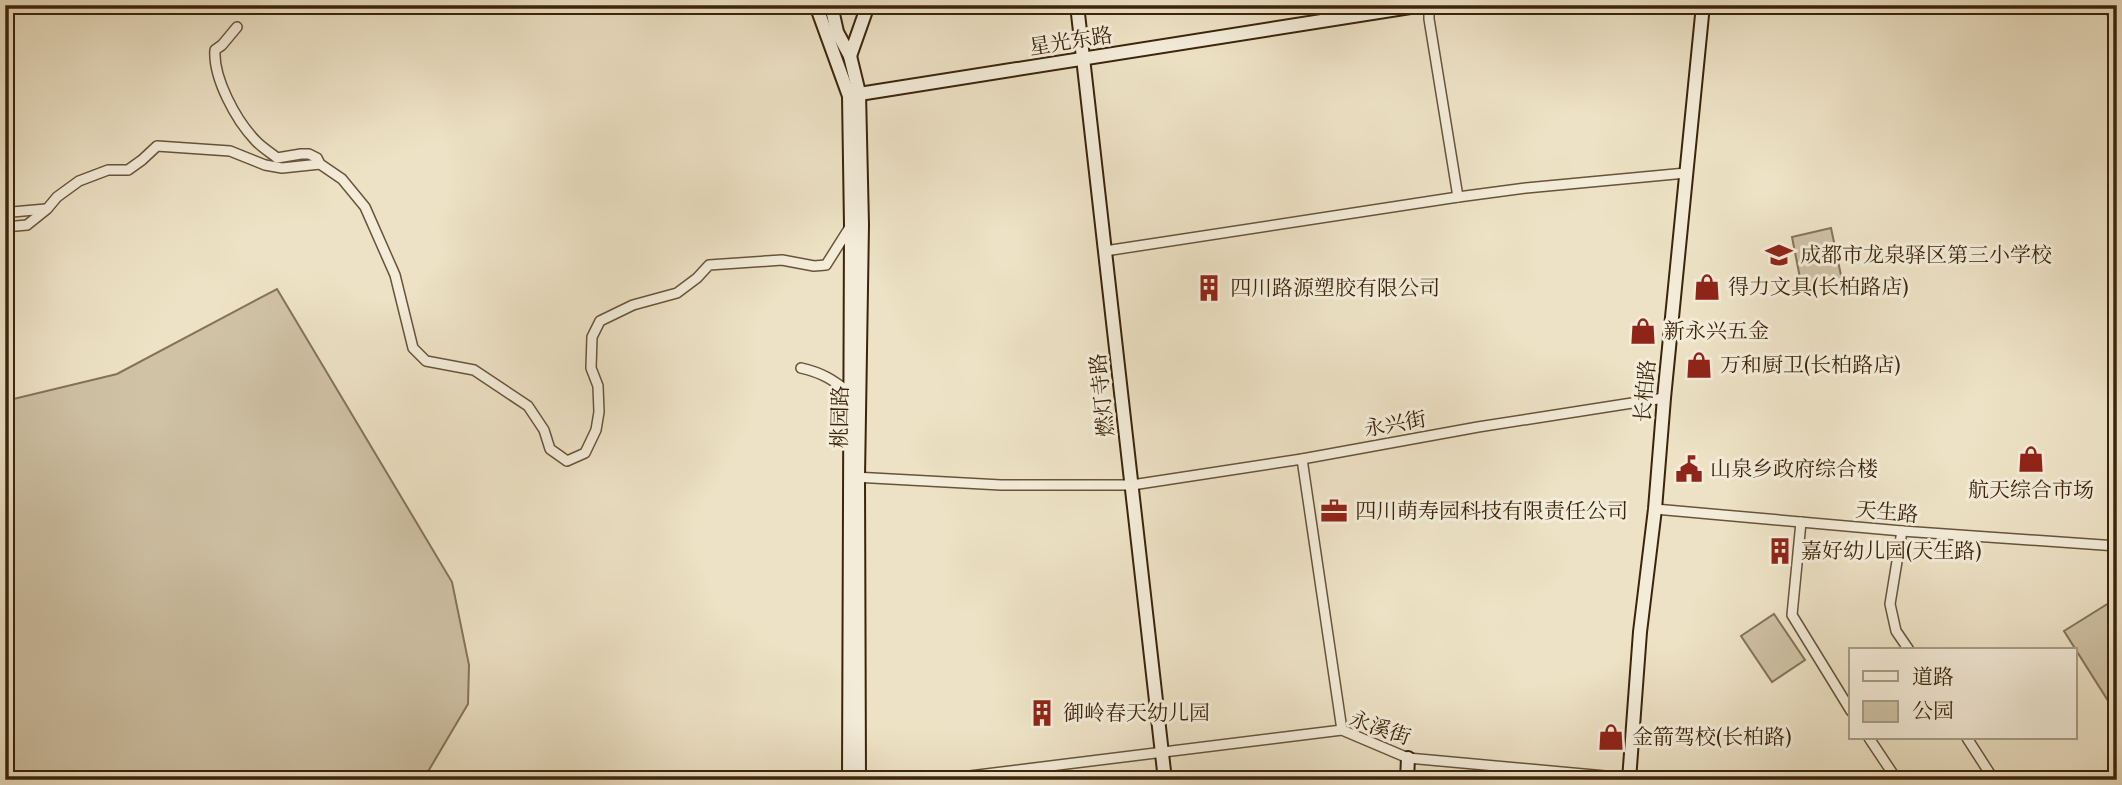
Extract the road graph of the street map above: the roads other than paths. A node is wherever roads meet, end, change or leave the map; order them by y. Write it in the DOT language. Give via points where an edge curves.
graph roads {
  1 [pos="816,5"];
  2 [pos="831,5"];
  3 [pos="869,5"];
  4 [pos="1077,5"];
  5 [pos="1363,5"];
  6 [pos="1423,5"];
  7 [pos="1429,5"];
  8 [pos="1703,5"];
  9 [pos="2113,5"];
  10 [pos="1335,11"];
  11 [pos="237,27"];
  12 [pos="2117,28"];
  13 [pos="1083,54"];
  14 [pos="850,56"];
  15 [pos="853,90"];
  16 [pos="320,164"];
  17 [pos="1686,173"];
  18 [pos="1458,197"];
  19 [pos="5,202"];
  20 [pos="47,209"];
  21 [pos="851,226"];
  22 [pos="5,227"];
  23 [pos="1105,251"];
  24 [pos="801,368"];
  25 [pos="850,393"];
  26 [pos="1664,398"];
  27 [pos="1302,459"];
  28 [pos="854,477"];
  29 [pos="1132,485"];
  30 [pos="1655,509"];
  31 [pos="1801,522"];
  32 [pos="1902,531"];
  33 [pos="2117,546"];
  34 [pos="1908,648"];
  35 [pos="1849,708"];
  36 [pos="1342,730"];
  37 [pos="1870,740"];
  38 [pos="1968,740"];
  39 [pos="1161,751"];
  40 [pos="1408,758"];
  41 [pos="1629,779"];
  42 [pos="849,780"];
  43 [pos="859,780"];
  44 [pos="937,780"];
  45 [pos="1165,780"];
  46 [pos="1407,780"];
  47 [pos="1649,780"];
  48 [pos="1897,780"];
  49 [pos="1994,780"];
  1 -- 15 [label="main road"];
  2 -- 14 [label="main road, 桃园路" via="837,32"];
  3 -- 14 [label="main road"];
  4 -- 13 [label="main road, 燃灯寺路"];
  5 -- 10 [label="main road, 星光东路"];
  6 -- 10 [label="main road, 星光东路"];
  7 -- 18 [label="street"];
  8 -- 17 [label="main road, 长柏路"];
  9 -- 12 [label="main road"];
  10 -- 13 [label="main road, 星光东路"];
  11 -- 16 [label="street" via="215,50 214,59 218,79 237,117 256,142 277,158 309,154"];
  13 -- 15 [label="main road, 星光东路"];
  13 -- 23 [label="main road, 燃灯寺路"];
  14 -- 15 [label="main road, 桃园路"];
  15 -- 21 [label="main road"];
  15 -- 28 [label="main road, 桃园路" via="862,239"];
  16 -- 20 [label="street" via="282,168 230,151 157,146 128,170 108,170 79,181"];
  16 -- 21 [label="street" via="342,179 365,207 395,275 412,348 426,361 474,370 528,407 544,430 550,449 567,461 585,453 596,430 598,386 591,358 592,337 600,321 633,305 677,293 709,265 782,260 826,265"];
  17 -- 18 [label="street"];
  17 -- 26 [label="main road, 长柏路"];
  18 -- 23 [label="street"];
  19 -- 20 [label="street" via="12,212"];
  20 -- 22 [label="street" via="27,225"];
  21 -- 25 [label="main road"];
  23 -- 29 [label="main road, 燃灯寺路"];
  24 -- 25 [label="street" via="830,377"];
  25 -- 28 [label="main road"];
  26 -- 27 [label="street, 永兴街"];
  26 -- 30 [label="main road, 长柏路"];
  27 -- 29 [label="street, 永兴街"];
  27 -- 36 [label="street"];
  28 -- 29 [label="street, 永兴街" via="1001,485"];
  28 -- 42 [label="main road"];
  28 -- 43 [label="main road, 桃园路"];
  29 -- 39 [label="main road, 燃灯寺路"];
  30 -- 31 [label="street, 天生路"];
  30 -- 41 [label="main road, 长柏路"];
  31 -- 32 [label="street, 天生路"];
  31 -- 35 [label="street" via="1792,615"];
  32 -- 33 [label="street, 天生路"];
  32 -- 34 [label="street" via="1890,604 1896,631"];
  36 -- 39 [label="street, 永溪街"];
  36 -- 40 [label="street, 永溪街"];
  37 -- 48 [label="street"];
  38 -- 49 [label="street"];
  39 -- 44 [label="street, 永溪街"];
  39 -- 45 [label="main road, 燃灯寺路"];
  40 -- 41 [label="street, 永溪街"];
  40 -- 46 [label="main road"];
  41 -- 47 [label="street, 永溪街"];
}
